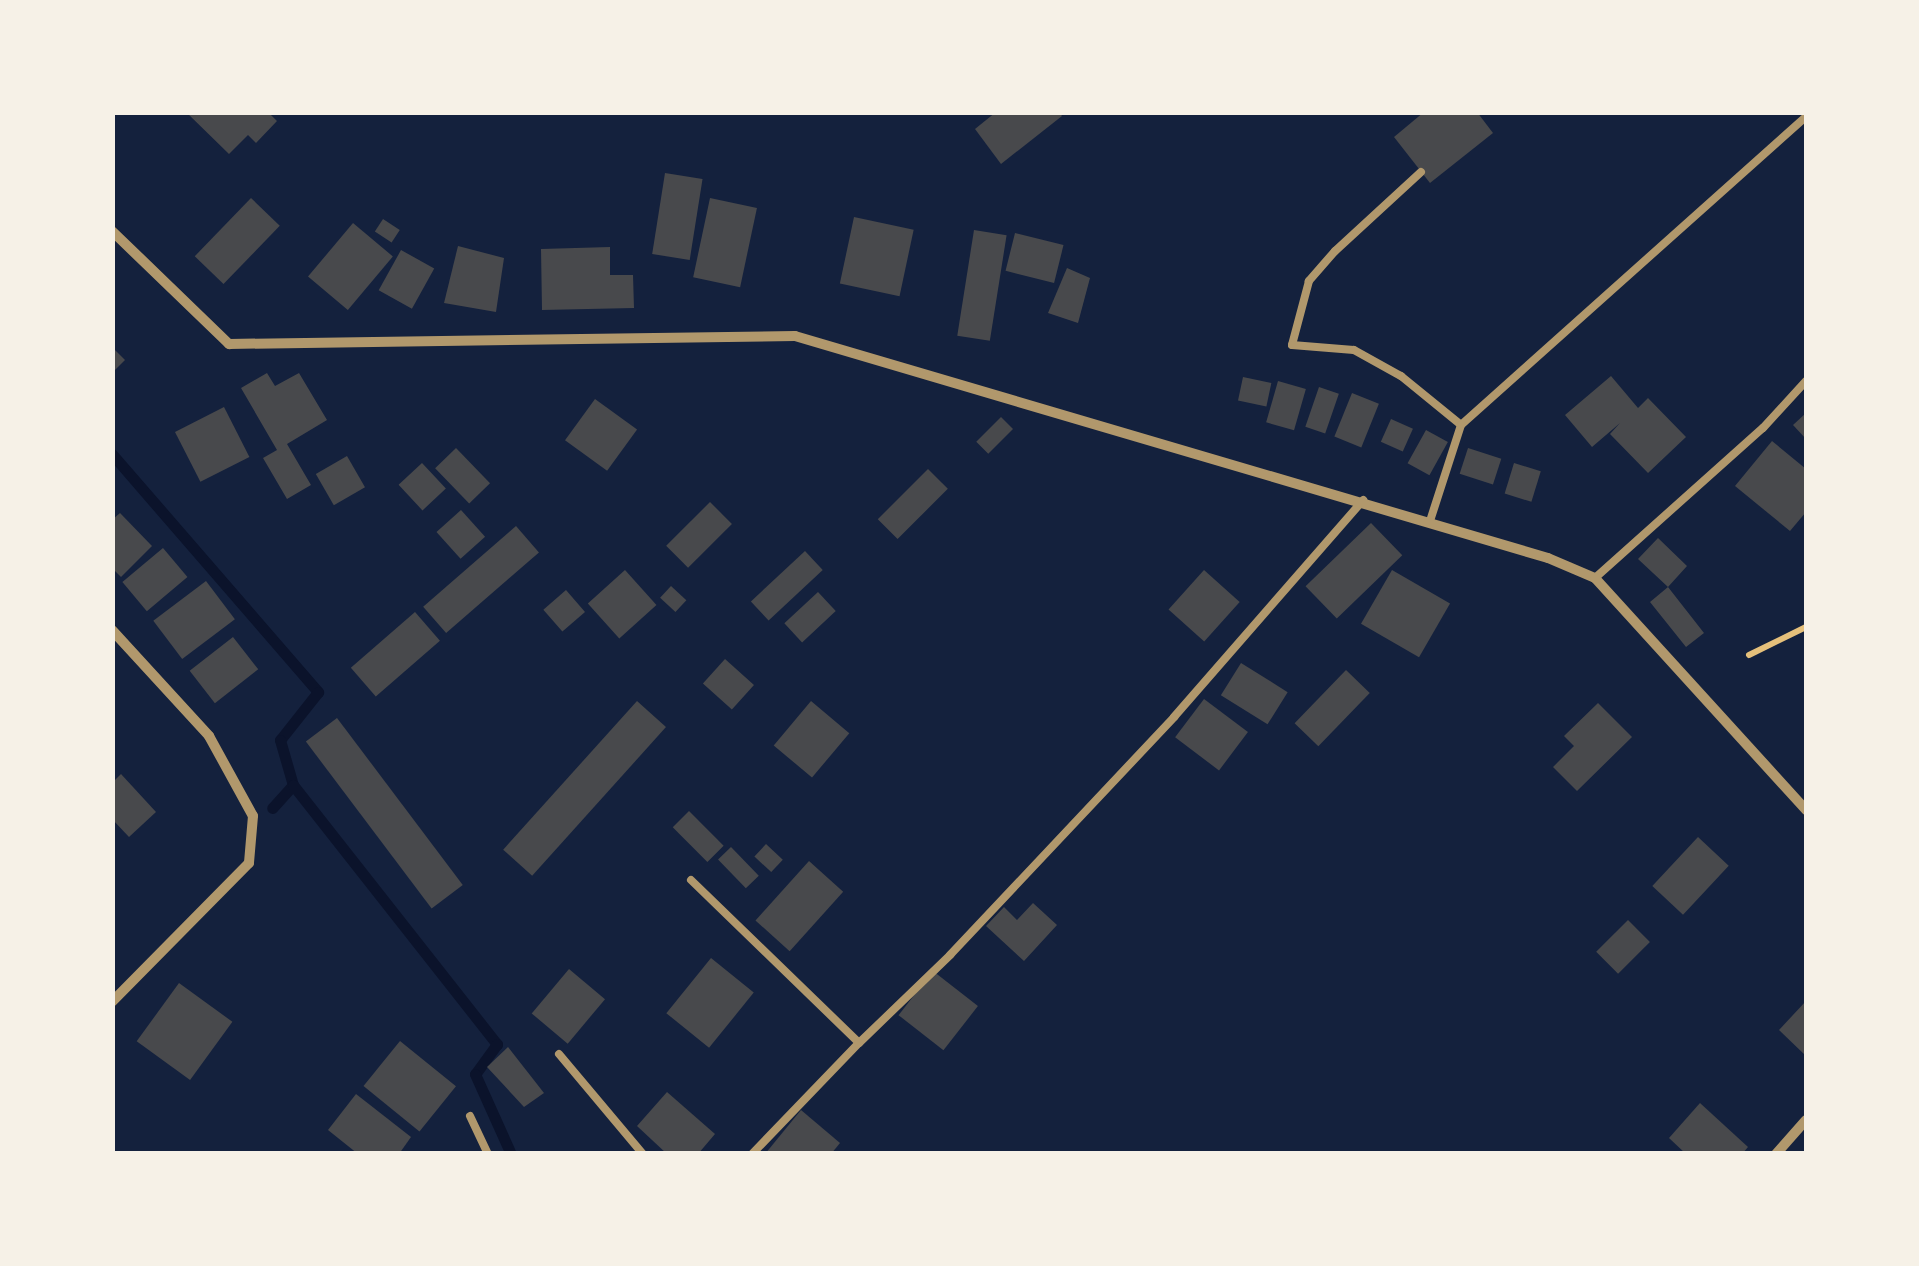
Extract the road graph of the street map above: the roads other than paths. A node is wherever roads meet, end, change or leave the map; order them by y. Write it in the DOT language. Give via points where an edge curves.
graph roads {
  1 [pos="1806,116"];
  2 [pos="1421,172"];
  3 [pos="112,230"];
  4 [pos="1806,381"];
  5 [pos="1462,425"];
  6 [pos="1363,500"];
  7 [pos="1430,521"];
  8 [pos="1595,578"];
  9 [pos="112,630"];
  10 [pos="1806,810"];
  11 [pos="691,880"];
  12 [pos="112,1002"];
  13 [pos="859,1043"];
  14 [pos="559,1054"];
  15 [pos="470,1116"];
  16 [pos="1806,1120"];
  17 [pos="488,1154"];
  18 [pos="643,1154"];
  19 [pos="752,1154"];
  20 [pos="1776,1154"];
  1 -- 5 [label="lane"];
  2 -- 5 [label="lane" via="1309,282 1292,345 1354,350 1402,376"];
  3 -- 6 [label="street" via="229,344 794,336"];
  4 -- 8 [label="lane" via="1764,428"];
  5 -- 7 [label="lane"];
  6 -- 7 [label="street"];
  6 -- 13 [label="lane" via="1174,716"];
  7 -- 8 [label="street"];
  8 -- 10 [label="street"];
  9 -- 12 [label="street" via="209,736 252,816 249,864"];
  11 -- 13 [label="lane"];
  13 -- 19 [label="lane"];
  14 -- 18 [label="lane"];
  15 -- 17 [label="lane"];
  16 -- 20 [label="street"];
}
